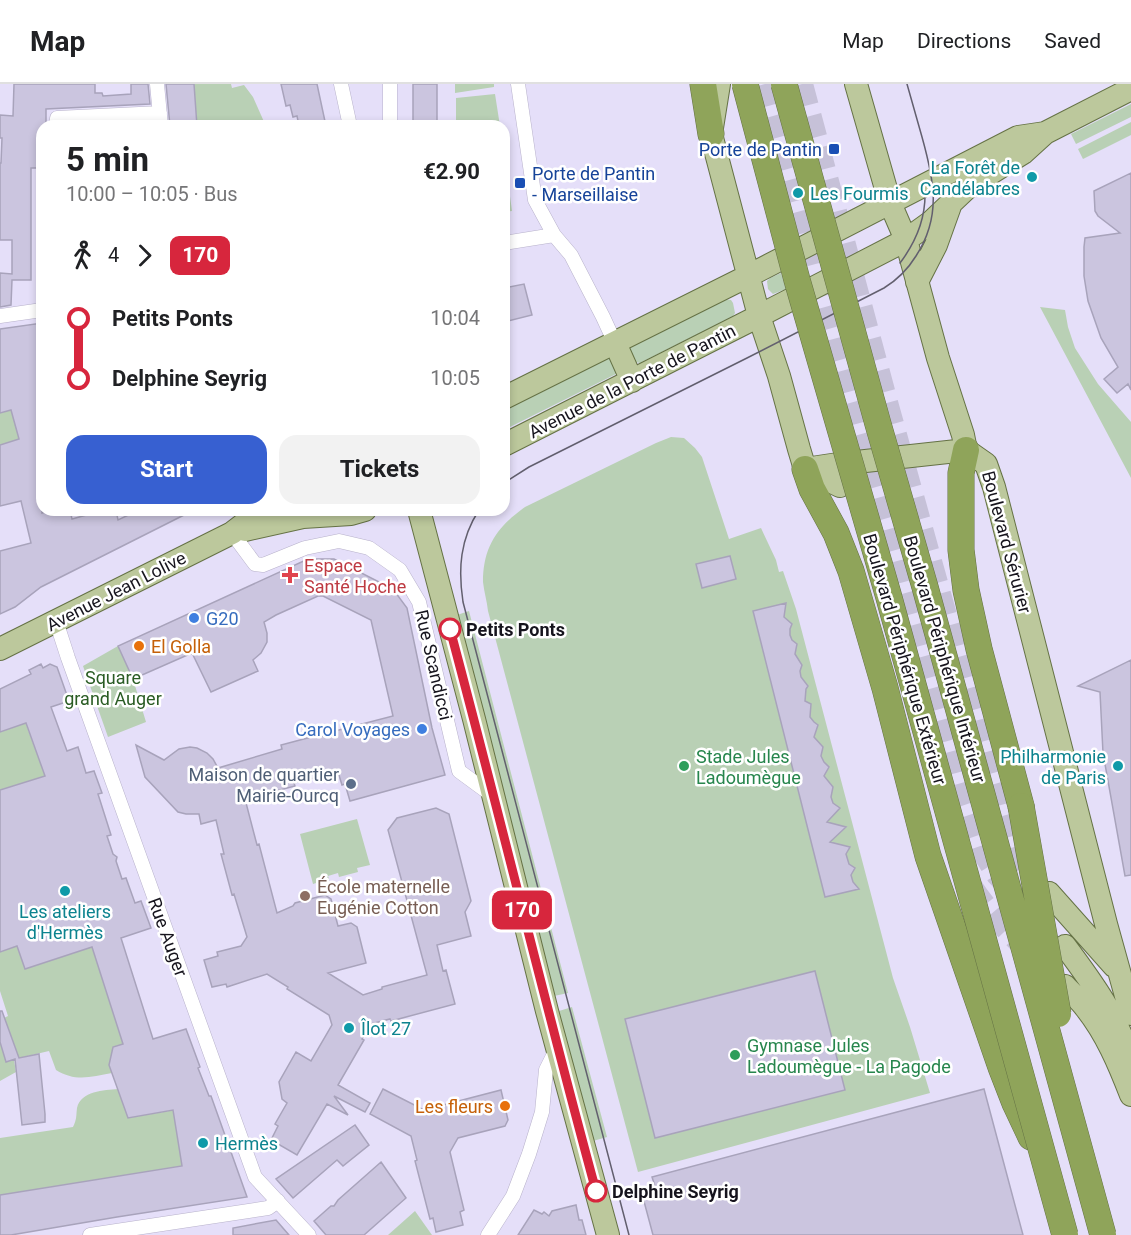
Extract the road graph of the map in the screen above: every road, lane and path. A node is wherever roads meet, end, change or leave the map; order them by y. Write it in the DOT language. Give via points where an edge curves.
graph roads {
  1 [pos="157,84"];
  2 [pos="341,84"];
  3 [pos="390,84"];
  4 [pos="518,84"];
  5 [pos="703,84"];
  6 [pos="719,84"];
  7 [pos="745,84"];
  8 [pos="784,84"];
  9 [pos="856,84"];
  10 [pos="1131,88"];
  11 [pos="57,120"];
  12 [pos="160,120"];
  13 [pos="349,120"];
  14 [pos="390,120"];
  15 [pos="1045,133"];
  16 [pos="711,134"];
  17 [pos="952,202"];
  18 [pos="890,203"];
  19 [pos="554,235"];
  20 [pos="906,240"];
  21 [pos="510,242"];
  22 [pos="748,276"];
  23 [pos="917,282"];
  24 [pos="36,311"];
  25 [pos="0,316"];
  26 [pos="759,316"];
  27 [pos="615,343"];
  28 [pos="632,381"];
  29 [pos="510,395"];
  30 [pos="510,442"];
  31 [pos="966,450"];
  32 [pos="805,469"];
  33 [pos="840,486"];
  34 [pos="254,516"];
  35 [pos="319,516"];
  36 [pos="421,516"];
  37 [pos="232,533"];
  38 [pos="56,621"];
  39 [pos="0,650"];
  40 [pos="494,796"];
  41 [pos="1049,893"];
  42 [pos="1065,946"];
  43 [pos="1119,972"];
  44 [pos="1065,986"];
  45 [pos="1131,1014"];
  46 [pos="557,1048"];
  47 [pos="1131,1063"];
  48 [pos="1131,1095"];
  49 [pos="1080,1150"];
  50 [pos="1046,1167"];
  51 [pos="278,1201"];
  52 [pos="90,1235"];
  53 [pos="309,1235"];
  54 [pos="488,1235"];
  55 [pos="608,1235"];
  56 [pos="1065,1235"];
  57 [pos="1103,1235"];
  1 -- 12 [label="street"];
  2 -- 13 [label="street"];
  3 -- 14 [label="street"];
  4 -- 19 [label="street" via="535,200"];
  5 -- 16 [label="highway"];
  6 -- 16 [label="main road"];
  7 -- 50 [label="highway, Boulevard Périphérique Extérieur, bridge"];
  8 -- 49 [label="highway, Boulevard Périphérique Intérieur, bridge"];
  9 -- 18 [label="main road, Boulevard Sérurier"];
  10 -- 15 [label="main road"];
  11 -- 12 [label="street"];
  15 -- 17 [label="main road, Avenue de la Porte de Pantin"];
  15 -- 18 [label="main road" via="1018,137"];
  16 -- 22 [label="main road"];
  17 -- 20 [label="main road, Avenue de la Porte de Pantin"];
  17 -- 23 [label="main road"];
  18 -- 20 [label="main road, Boulevard Sérurier"];
  18 -- 22 [label="main road"];
  19 -- 21 [label="street"];
  19 -- 27 [label="street" via="571,255"];
  20 -- 23 [label="main road, Boulevard Sérurier"];
  20 -- 26 [label="main road, Avenue de la Porte de Pantin"];
  22 -- 26 [label="main road"];
  22 -- 27 [label="main road"];
  23 -- 31 [label="main road, Boulevard Sérurier"];
  24 -- 25 [label="street"];
  26 -- 28 [label="main road, Avenue de la Porte de Pantin"];
  26 -- 32 [label="main road"];
  27 -- 28 [label="main road"];
  27 -- 29 [label="main road"];
  28 -- 30 [label="main road, Avenue de la Porte de Pantin"];
  31 -- 32 [label="main road"];
  31 -- 43 [label="main road, Boulevard Sérurier" via="986,464 994,487"];
  31 -- 49 [label="highway, bridge" via="961,473 961,550 966,590 1021,806"];
  32 -- 33 [label="main road"];
  32 -- 50 [label="highway, bridge" via="851,571 928,856 1015,1103"];
  34 -- 37 [label="main road, Avenue Jean Lolive"];
  35 -- 37 [label="main road, Avenue Jean Lolive"];
  36 -- 40 [label="main road"];
  37 -- 38 [label="main road, Avenue Jean Lolive"];
  37 -- 40 [label="street, Rue Scandicci" via="255,564 263,565 305,548 339,541 369,548 399,570 419,602 459,771"];
  38 -- 39 [label="main road, Avenue Jean Lolive"];
  38 -- 51 [label="street, Rue Auger" via="255,1177"];
  40 -- 46 [label="main road"];
  41 -- 43 [label="main road"];
  42 -- 47 [label="main road" via="1118,1027"];
  43 -- 45 [label="main road, Boulevard Sérurier"];
  44 -- 48 [label="main road" via="1104,1034"];
  46 -- 54 [label="street" via="546,1070 542,1112 521,1175 513,1196"];
  46 -- 55 [label="main road"];
  49 -- 57 [label="highway, Boulevard Périphérique Intérieur, bridge"];
  50 -- 56 [label="highway, Boulevard Périphérique Extérieur, bridge"];
  51 -- 52 [label="street" via="268,1208"];
  51 -- 53 [label="street, Rue Auger"];
}
